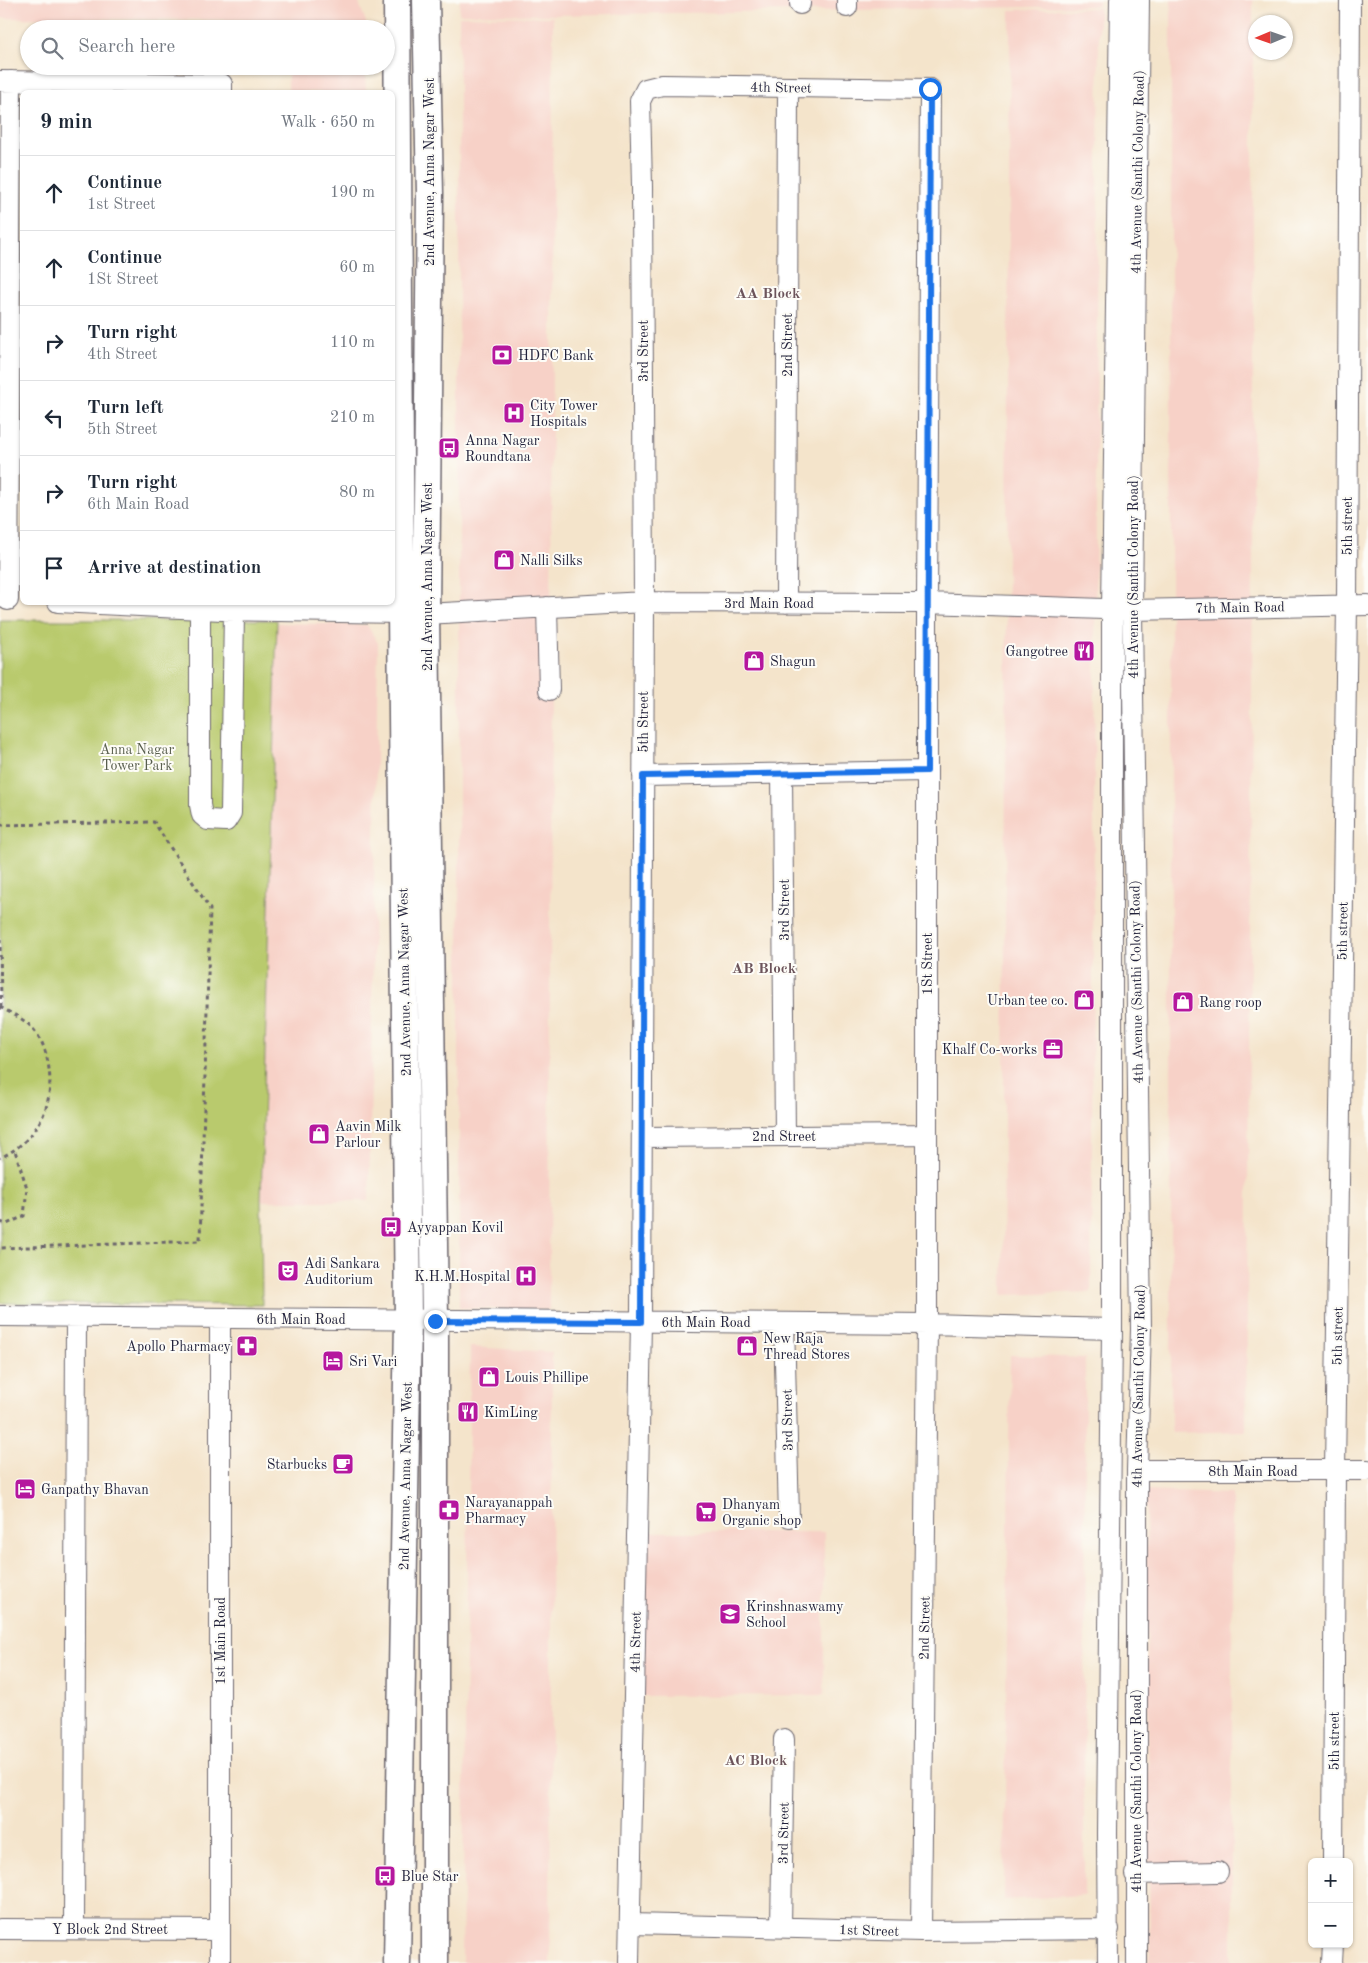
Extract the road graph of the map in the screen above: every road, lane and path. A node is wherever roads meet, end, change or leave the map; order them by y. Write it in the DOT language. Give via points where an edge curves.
graph roads {
  1 [pos="397,0"];
  2 [pos="426,0"];
  3 [pos="1120,0"];
  4 [pos="1139,0"];
  5 [pos="1350,0"];
  6 [pos="5,81"];
  7 [pos="788,87"];
  8 [pos="222,90"];
  9 [pos="640,101"];
  10 [pos="1359,172"];
  11 [pos="16,258"];
  12 [pos="16,416"];
  13 [pos="10,600"];
  14 [pos="644,602"];
  15 [pos="786,603"];
  16 [pos="927,603"];
  17 [pos="119,605"];
  18 [pos="1347,605"];
  19 [pos="1368,605"];
  20 [pos="547,607"];
  21 [pos="226,608"];
  22 [pos="200,609"];
  23 [pos="1112,609"];
  24 [pos="1132,610"];
  25 [pos="400,613"];
  26 [pos="426,614"];
  27 [pos="549,690"];
  28 [pos="927,771"];
  29 [pos="782,773"];
  30 [pos="643,776"];
  31 [pos="0,825"];
  32 [pos="0,939"];
  33 [pos="0,1007"];
  34 [pos="927,1135"];
  35 [pos="785,1136"];
  36 [pos="642,1138"];
  37 [pos="15,1151"];
  38 [pos="0,1158"];
  39 [pos="0,1222"];
  40 [pos="0,1248"];
  41 [pos="0,1316"];
  42 [pos="76,1317"];
  43 [pos="220,1318"];
  44 [pos="408,1320"];
  45 [pos="435,1321"];
  46 [pos="641,1322"];
  47 [pos="784,1323"];
  48 [pos="927,1324"];
  49 [pos="1112,1329"];
  50 [pos="1137,1470"];
  51 [pos="1368,1470"];
  52 [pos="1335,1471"];
  53 [pos="789,1517"];
  54 [pos="784,1739"];
  55 [pos="1333,1858"];
  56 [pos="1218,1872"];
  57 [pos="1135,1874"];
  58 [pos="630,1924"];
  59 [pos="781,1927"];
  60 [pos="0,1928"];
  61 [pos="74,1929"];
  62 [pos="1109,1929"];
  63 [pos="220,1930"];
  64 [pos="921,1931"];
  65 [pos="1332,1948"];
  66 [pos="220,1963"];
  67 [pos="397,1963"];
  68 [pos="435,1963"];
  69 [pos="629,1963"];
  70 [pos="1108,1963"];
  71 [pos="1137,1963"];
  72 [pos="1332,1963"];
  1 -- 25 [label="main road, 2nd Avenue, Anna Nagar West"];
  2 -- 26 [label="main road, 2nd Avenue, Anna Nagar West" via="430,204"];
  3 -- 23 [label="street, 4th Avenue (Santhi Colony Road)"];
  4 -- 24 [label="street, 4th Avenue (Santhi Colony Road)"];
  5 -- 10 [label="street, 5th street"];
  6 -- 8 [label="street" via="222,84"];
  6 -- 11 [label="street"];
  7 -- 9 [label="street, 4th Street" via="662,85 646,89"];
  7 -- 15 [label="street, 2nd Street"];
  7 -- 16 [label="street, 4th Street" via="930,89"];
  9 -- 14 [label="street, 3rd Street"];
  10 -- 18 [label="street, 5th street"];
  11 -- 12 [label="street"];
  12 -- 13 [label="street"];
  14 -- 15 [label="street, 3rd Main Road"];
  14 -- 20 [label="street, 3rd Main Road"];
  14 -- 30 [label="street, 5th Street"];
  15 -- 16 [label="street, 3rd Main Road"];
  16 -- 23 [label="street, 3rd Main Road"];
  16 -- 28 [label="street, 1St Street"];
  17 -- 22 [label="street"];
  18 -- 19 [label="street, 7th Main Road"];
  18 -- 24 [label="street, 7th Main Road"];
  18 -- 52 [label="street, 5th street"];
  20 -- 26 [label="street, 3rd Main Road"];
  20 -- 27 [label="street"];
  21 -- 22 [label="street"];
  21 -- 22 [label="street" via="231,813 226,820 208,820 202,815 200,805"];
  21 -- 25 [label="street"];
  23 -- 24 [label="street, 7th Main Road"];
  23 -- 49 [label="street, 4th Avenue (Santhi Colony Road)"];
  24 -- 50 [label="street, 4th Avenue (Santhi Colony Road)" via="1140,1328"];
  25 -- 44 [label="main road, 2nd Avenue, Anna Nagar West"];
  26 -- 45 [label="main road, 2nd Avenue, Anna Nagar West"];
  28 -- 29 [label="street"];
  28 -- 34 [label="street, 1St Street"];
  29 -- 30 [label="street"];
  29 -- 35 [label="street, 3rd Street"];
  30 -- 36 [label="street, 5th Street"];
  31 -- 40 [label="path" via="154,822 210,909 200,1241"];
  32 -- 33 [label="path"];
  33 -- 37 [label="path" via="32,1027 46,1051 51,1079 47,1106 35,1131"];
  34 -- 35 [label="street, 2nd Street"];
  34 -- 48 [label="street, 1St Street"];
  35 -- 36 [label="street, 2nd Street"];
  36 -- 46 [label="street, 5th Street"];
  37 -- 38 [label="path"];
  37 -- 39 [label="path" via="27,1188 24,1216 7,1224"];
  41 -- 42 [label="street, 6th Main Road"];
  42 -- 43 [label="street, 6th Main Road"];
  42 -- 61 [label="street"];
  43 -- 44 [label="street, 6th Main Road"];
  43 -- 63 [label="street, 1st Main Road"];
  44 -- 45 [label="street, 6th Main Road"];
  44 -- 67 [label="main road, 2nd Avenue, Anna Nagar West"];
  45 -- 46 [label="street, 6th Main Road"];
  45 -- 68 [label="main road, 2nd Avenue, Anna Nagar West"];
  46 -- 47 [label="street, 6th Main Road"];
  46 -- 58 [label="street, 4th Street"];
  47 -- 48 [label="street, 6th Main Road"];
  47 -- 53 [label="street, 3rd Street"];
  48 -- 49 [label="street, 6th Main Road"];
  48 -- 64 [label="street, 2nd Street"];
  49 -- 62 [label="street, 4th Avenue (Santhi Colony Road)"];
  50 -- 52 [label="street, 8th Main Road"];
  50 -- 57 [label="street, 4th Avenue (Santhi Colony Road)"];
  51 -- 52 [label="street, 8th Main Road"];
  52 -- 55 [label="street, 5th street"];
  54 -- 59 [label="street, 3rd Street"];
  56 -- 57 [label="street"];
  57 -- 71 [label="street, 4th Avenue (Santhi Colony Road)"];
  58 -- 59 [label="street, 1st Street"];
  58 -- 69 [label="street, 4th Street"];
  59 -- 64 [label="street, 1st Street"];
  60 -- 61 [label="street, Y Block 2nd Street"];
  61 -- 63 [label="street, Y Block 2nd Street"];
  62 -- 64 [label="street, 1st Street"];
  62 -- 70 [label="street, 4th Avenue (Santhi Colony Road)"];
  63 -- 66 [label="street, 1st Main Road"];
  65 -- 72 [label="street"];
}
